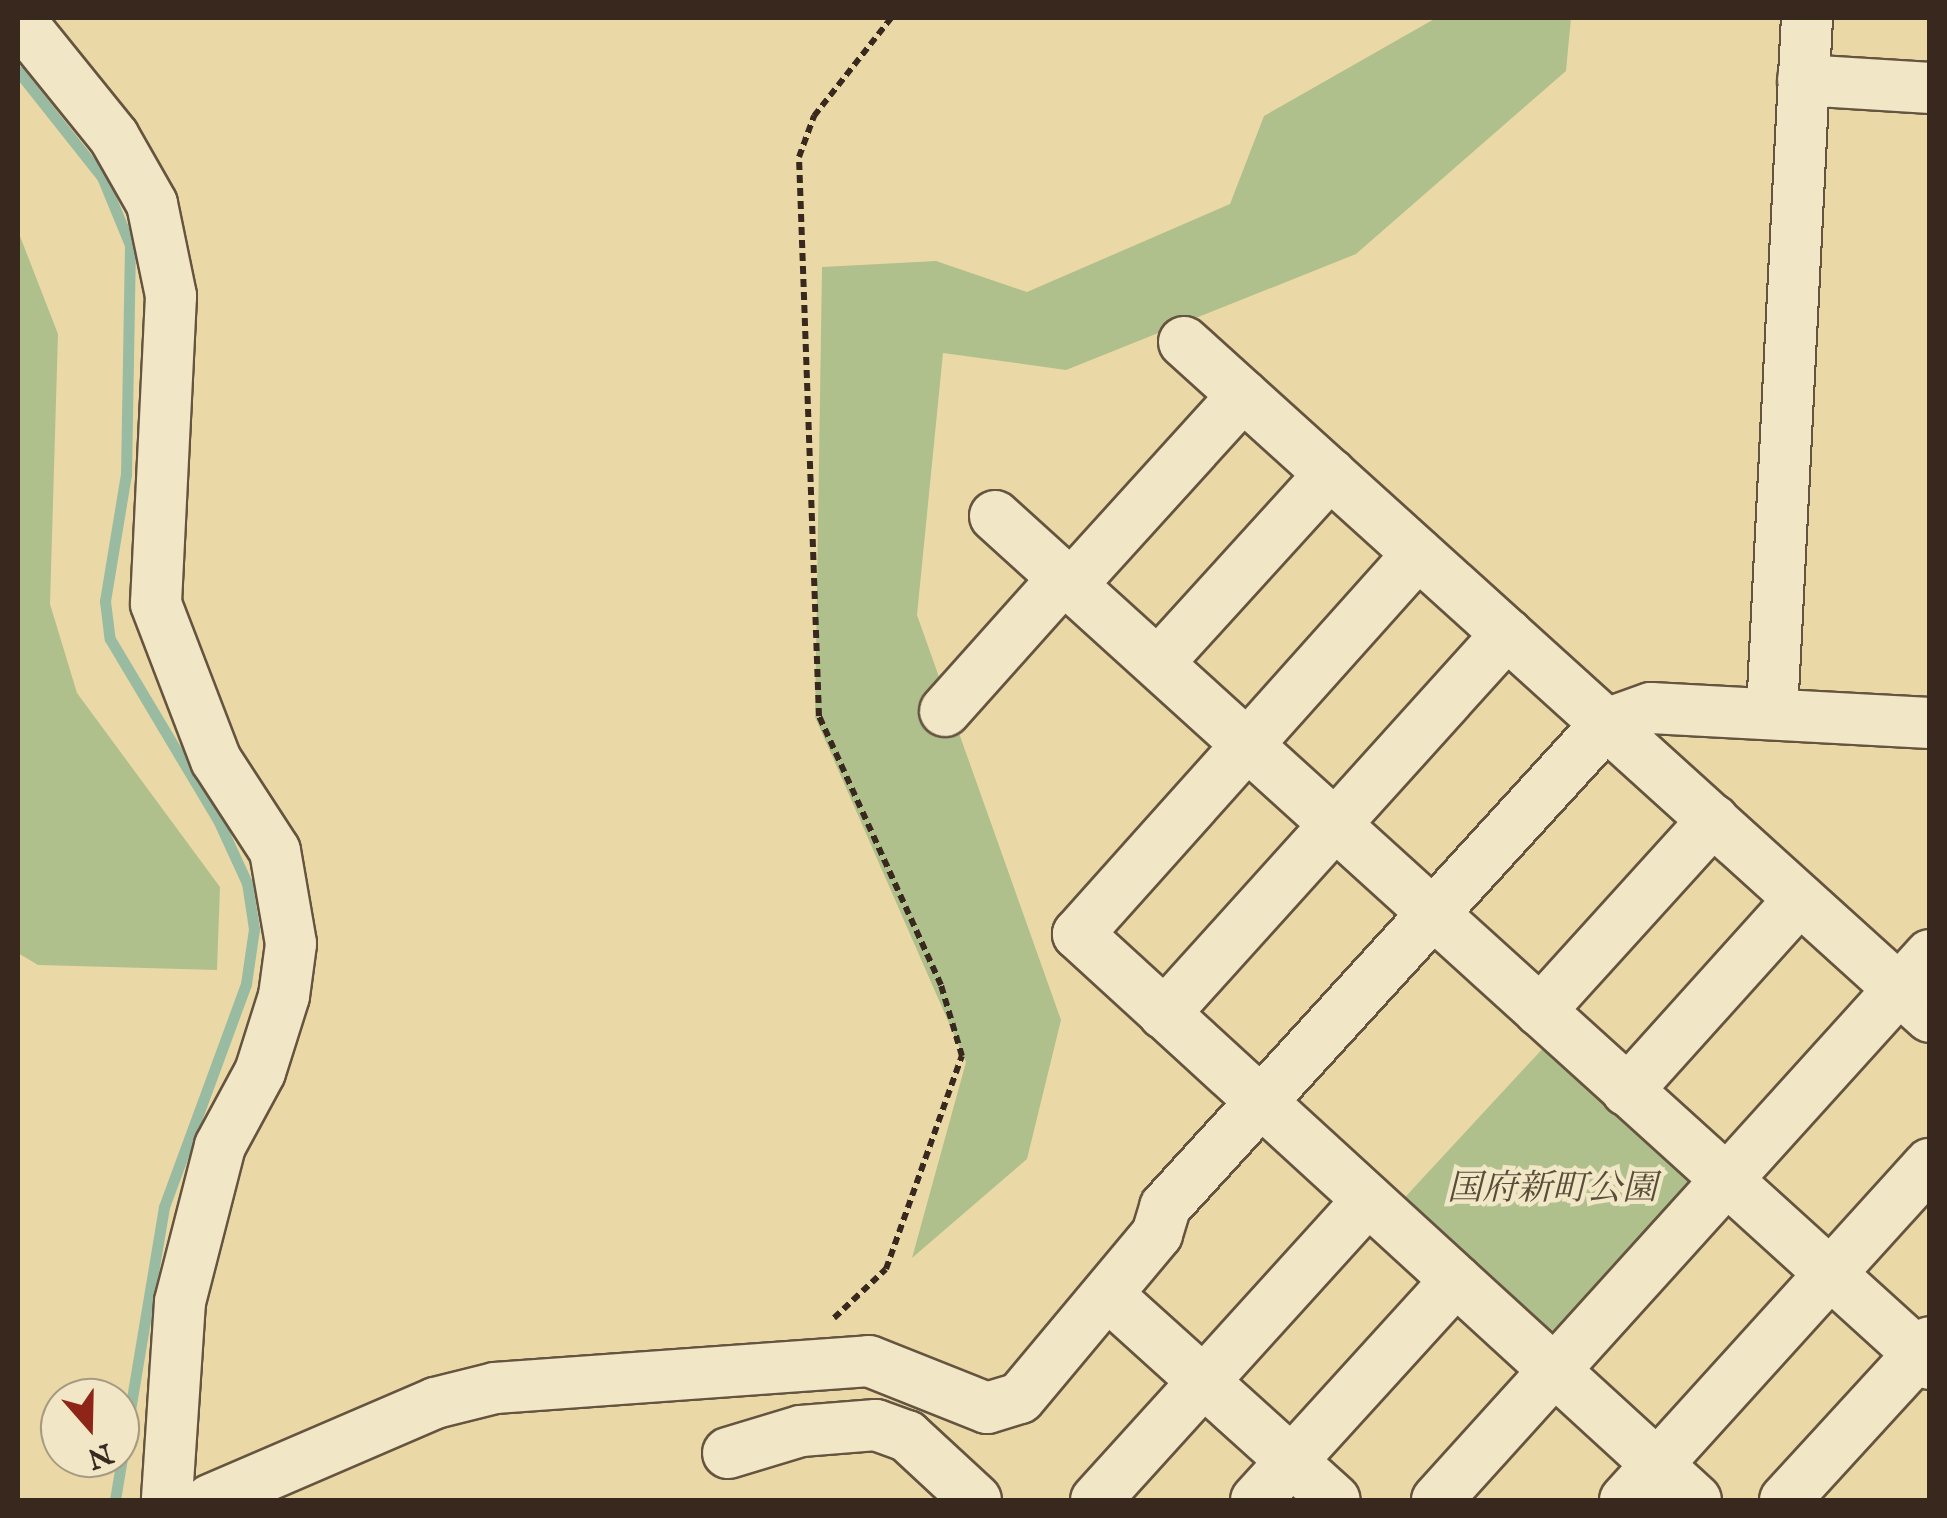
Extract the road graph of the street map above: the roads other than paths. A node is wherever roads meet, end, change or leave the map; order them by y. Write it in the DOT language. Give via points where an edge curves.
graph roads {
  1 [pos="18,18"];
  2 [pos="1806,18"];
  3 [pos="1803,80"];
  4 [pos="1930,88"];
  5 [pos="1184,342"];
  6 [pos="1243,395"];
  7 [pos="1330,474"];
  8 [pos="995,516"];
  9 [pos="1418,554"];
  10 [pos="1068,581"];
  11 [pos="1507,634"];
  12 [pos="1158,663"];
  13 [pos="945,711"];
  14 [pos="1772,714"];
  15 [pos="1930,723"];
  16 [pos="1606,724"];
  17 [pos="1249,745"];
  18 [pos="1713,820"];
  19 [pos="1335,824"];
  20 [pos="1800,899"];
  21 [pos="1434,914"];
  22 [pos="1919,987"];
  23 [pos="1540,1010"];
  24 [pos="1164,1014"];
  25 [pos="1627,1091"];
  26 [pos="1262,1104"];
  27 [pos="1930,1164"];
  28 [pos="1725,1180"];
  29 [pos="1368,1200"];
  30 [pos="1830,1276"];
  31 [pos="1456,1280"];
  32 [pos="1109,1296"];
  33 [pos="1926,1353"];
  34 [pos="1554,1369"];
  35 [pos="1203,1381"];
  36 [pos="728,1453"];
  37 [pos="1292,1461"];
  38 [pos="1641,1483"];
  39 [pos="953,1493"];
  40 [pos="166,1500"];
  41 [pos="210,1500"];
  42 [pos="1096,1500"];
  43 [pos="1256,1500"];
  44 [pos="1336,1500"];
  45 [pos="1437,1500"];
  46 [pos="1696,1500"];
  47 [pos="1785,1500"];
  1 -- 40 [label="street" via="114,137 152,204 171,296 156,604 216,760 275,851 291,944 284,996 260,1072 220,1146 180,1302"];
  2 -- 3 [label="street"];
  3 -- 4 [label="street"];
  3 -- 14 [label="street"];
  5 -- 6 [label="street"];
  6 -- 7 [label="street"];
  6 -- 10 [label="street"];
  7 -- 9 [label="street"];
  7 -- 12 [label="street"];
  8 -- 10 [label="street"];
  9 -- 11 [label="street"];
  9 -- 17 [label="street"];
  10 -- 12 [label="street"];
  10 -- 13 [label="street"];
  11 -- 16 [label="street"];
  11 -- 19 [label="street"];
  12 -- 17 [label="street"];
  14 -- 15 [label="street"];
  14 -- 16 [label="street" via="1651,708"];
  16 -- 18 [label="street"];
  16 -- 21 [label="street"];
  17 -- 19 [label="street"];
  17 -- 24 [label="street" via="1078,934"];
  18 -- 20 [label="street"];
  18 -- 23 [label="street"];
  19 -- 21 [label="street"];
  19 -- 24 [label="street"];
  20 -- 22 [label="street"];
  20 -- 25 [label="street"];
  21 -- 23 [label="street"];
  21 -- 26 [label="street"];
  22 -- 28 [label="street"];
  23 -- 25 [label="street"];
  24 -- 26 [label="street"];
  25 -- 28 [label="street"];
  26 -- 29 [label="street"];
  26 -- 32 [label="street" via="1166,1208 1158,1234"];
  27 -- 30 [label="street"];
  28 -- 30 [label="street"];
  28 -- 34 [label="street"];
  29 -- 31 [label="street"];
  29 -- 35 [label="street"];
  30 -- 33 [label="street"];
  30 -- 38 [label="street"];
  31 -- 34 [label="street"];
  31 -- 37 [label="street"];
  32 -- 35 [label="street"];
  32 -- 41 [label="street" via="1040,1385 987,1408 870,1361 495,1388 436,1403"];
  33 -- 47 [label="street"];
  34 -- 38 [label="street"];
  34 -- 45 [label="street"];
  35 -- 37 [label="street"];
  35 -- 42 [label="street"];
  36 -- 39 [label="street" via="801,1431 876,1425 906,1436"];
  37 -- 43 [label="street"];
  37 -- 44 [label="street"];
  38 -- 46 [label="street"];
}
